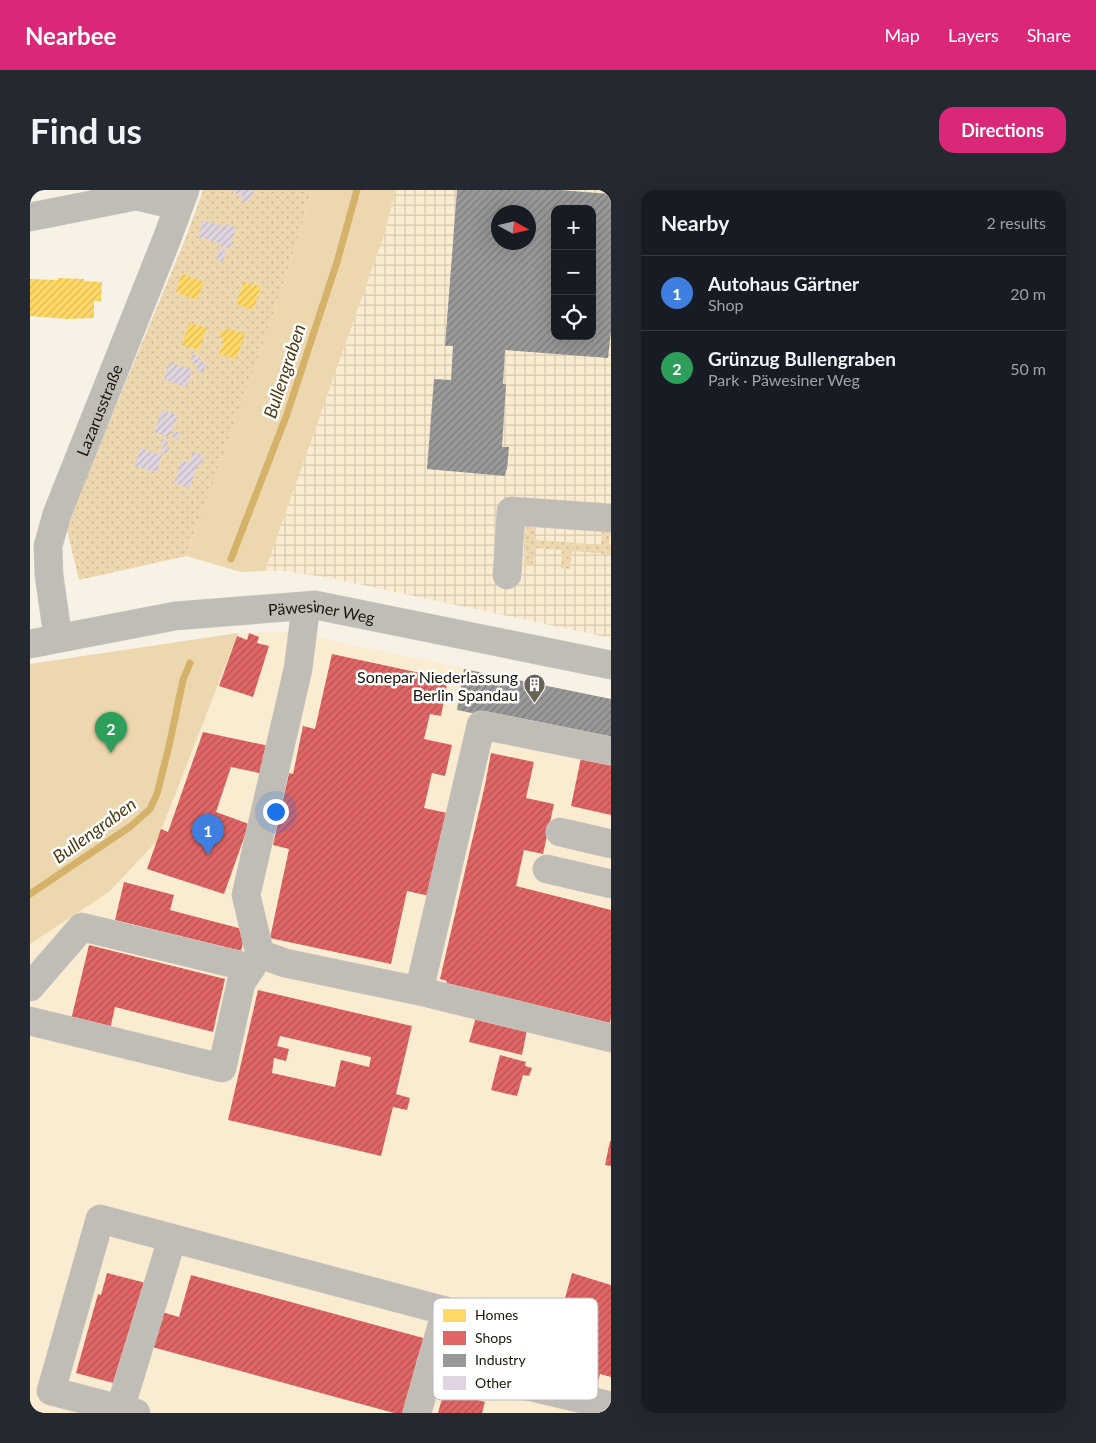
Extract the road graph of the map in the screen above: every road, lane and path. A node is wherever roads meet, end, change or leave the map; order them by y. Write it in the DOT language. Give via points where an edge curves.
graph roads {
  1 [pos="182,198"];
  2 [pos="30,217"];
  3 [pos="611,518"];
  4 [pos="506,575"];
  5 [pos="306,606"];
  6 [pos="58,638"];
  7 [pos="30,644"];
  8 [pos="611,666"];
  9 [pos="611,751"];
  10 [pos="560,832"];
  11 [pos="611,844"];
  12 [pos="547,869"];
  13 [pos="611,884"];
  14 [pos="255,961"];
  15 [pos="30,987"];
  16 [pos="419,991"];
  17 [pos="30,1021"];
  18 [pos="611,1038"];
  19 [pos="172,1239"];
  20 [pos="433,1308"];
  21 [pos="433,1356"];
  22 [pos="431,1363"];
  23 [pos="586,1400"];
  24 [pos="611,1406"];
  25 [pos="128,1411"];
  26 [pos="417,1413"];
  1 -- 2 [label="street" via="136,196"];
  1 -- 6 [label="street, Lazarusstraße" via="57,514 48,546"];
  3 -- 4 [label="street" via="511,511"];
  5 -- 6 [label="street, Päwesiner Weg" via="175,616"];
  5 -- 8 [label="street, Päwesiner Weg" via="315,605"];
  5 -- 14 [label="street" via="298,669 246,895"];
  6 -- 7 [label="street, Päwesiner Weg"];
  9 -- 16 [label="street" via="482,725"];
  10 -- 11 [label="street"];
  12 -- 13 [label="street"];
  14 -- 15 [label="street" via="82,927"];
  14 -- 16 [label="street" via="285,963"];
  14 -- 17 [label="street" via="241,982 222,1068"];
  16 -- 18 [label="street"];
  19 -- 20 [label="street"];
  19 -- 25 [label="street"];
  19 -- 25 [label="street" via="100,1219 51,1391"];
  21 -- 22 [label="street"];
  22 -- 26 [label="street"];
  23 -- 24 [label="street"];
}
